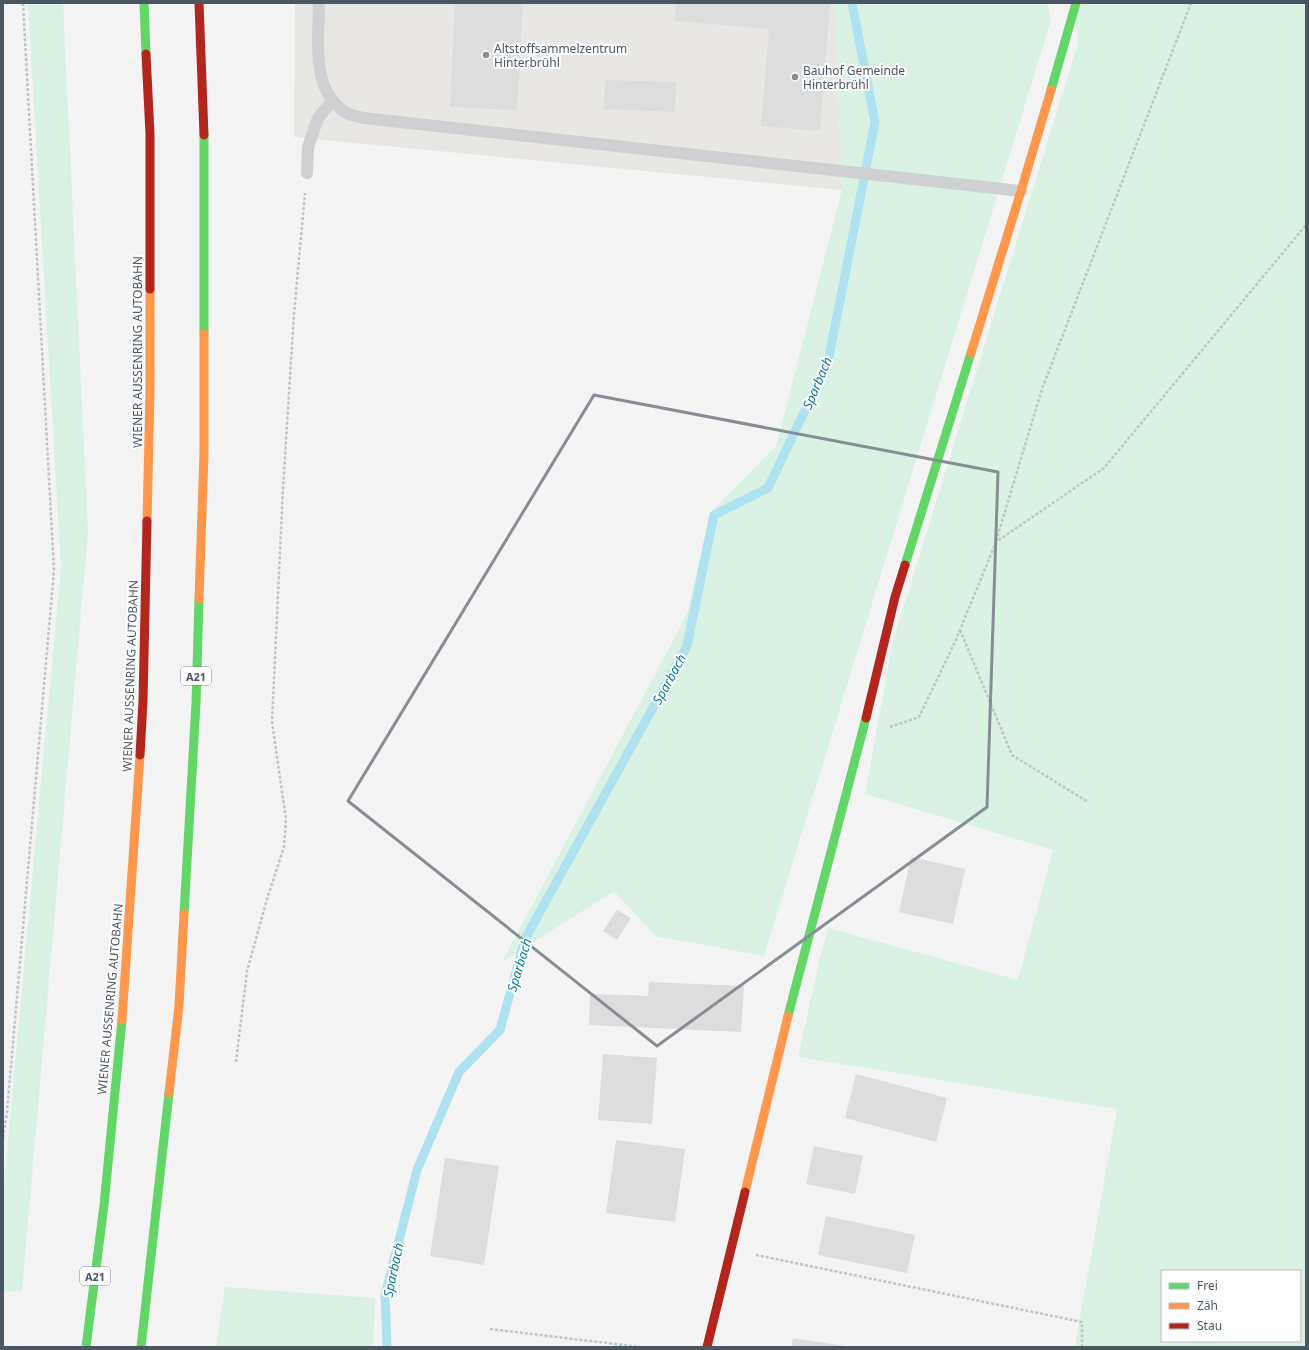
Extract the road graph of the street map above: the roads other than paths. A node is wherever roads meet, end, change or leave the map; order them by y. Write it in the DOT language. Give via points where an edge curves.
graph roads {
  1 [pos="144,3"];
  2 [pos="198,3"];
  3 [pos="319,3"];
  4 [pos="1076,3"];
  5 [pos="332,100"];
  6 [pos="307,173"];
  7 [pos="1022,191"];
  8 [pos="86,1347"];
  9 [pos="142,1347"];
  10 [pos="707,1347"];
  1 -- 8 [label="main road, WIENER AUSSENRING AUTOBAHN / A21" via="150,134 150,392 143,701 124,995 104,1205"];
  2 -- 9 [label="main road, A21" via="204,145 204,446 196,703 179,1006"];
  3 -- 5 [label="lane" via="319,62 322,81"];
  4 -- 7 [label="main road"];
  5 -- 6 [label="lane" via="318,118 308,147"];
  5 -- 7 [label="lane" via="346,112 362,118"];
  7 -- 10 [label="main road" via="895,597 788,1015"];
}
